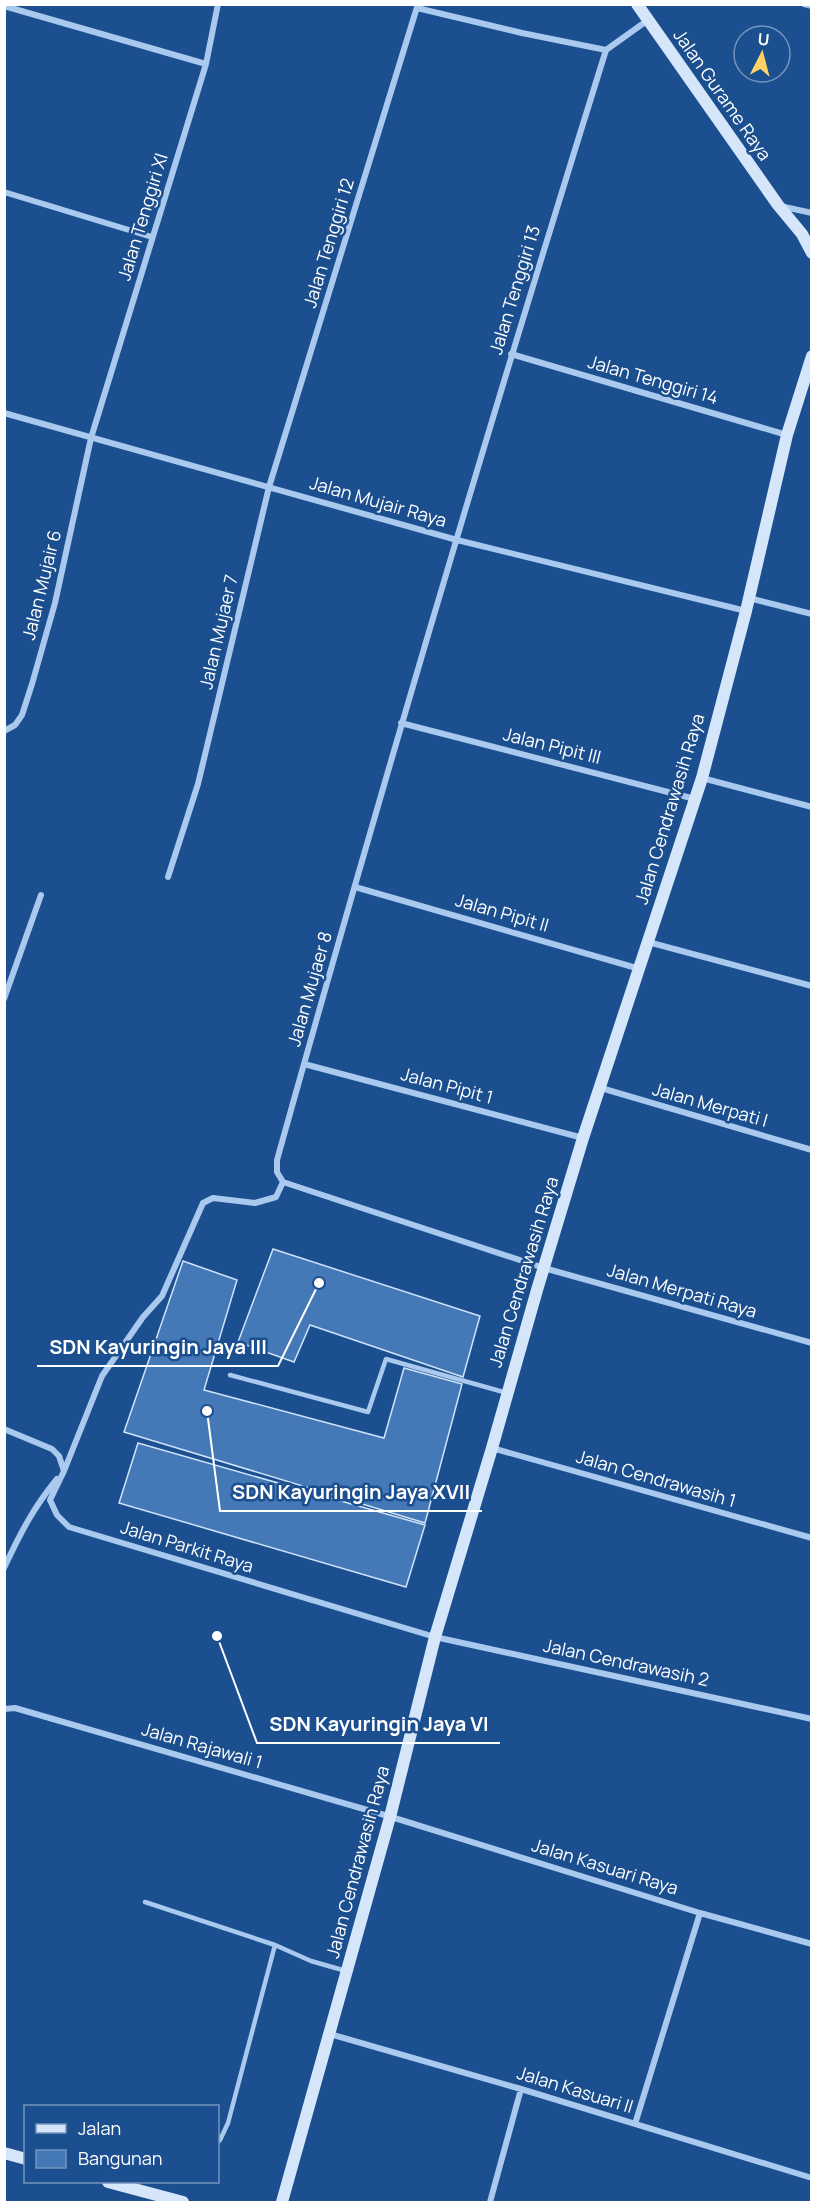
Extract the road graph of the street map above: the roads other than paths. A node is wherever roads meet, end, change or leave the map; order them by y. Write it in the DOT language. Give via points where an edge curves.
graph roads {
  1 [pos="218,4"];
  2 [pos="637,4"];
  3 [pos="804,4"];
  4 [pos="4,6"];
  5 [pos="417,6"];
  6 [pos="812,6"];
  7 [pos="648,20"];
  8 [pos="606,50"];
  9 [pos="206,64"];
  10 [pos="4,192"];
  11 [pos="778,205"];
  12 [pos="812,213"];
  13 [pos="152,237"];
  14 [pos="812,253"];
  15 [pos="511,354"];
  16 [pos="812,356"];
  17 [pos="4,413"];
  18 [pos="788,435"];
  19 [pos="91,438"];
  20 [pos="269,487"];
  21 [pos="457,540"];
  22 [pos="749,598"];
  23 [pos="746,611"];
  24 [pos="812,614"];
  25 [pos="401,723"];
  26 [pos="4,730"];
  27 [pos="702,778"];
  28 [pos="695,799"];
  29 [pos="812,807"];
  30 [pos="168,877"];
  31 [pos="356,887"];
  32 [pos="41,895"];
  33 [pos="648,942"];
  34 [pos="639,969"];
  35 [pos="812,986"];
  36 [pos="4,999"];
  37 [pos="304,1064"];
  38 [pos="601,1088"];
  39 [pos="583,1138"];
  40 [pos="812,1150"];
  41 [pos="283,1182"];
  42 [pos="544,1268"];
  43 [pos="812,1343"];
  44 [pos="230,1376"];
  45 [pos="507,1393"];
  46 [pos="4,1429"];
  47 [pos="492,1448"];
  48 [pos="64,1471"];
  49 [pos="812,1538"];
  50 [pos="4,1568"];
  51 [pos="435,1637"];
  52 [pos="4,1709"];
  53 [pos="812,1719"];
  54 [pos="390,1817"];
  55 [pos="145,1902"];
  56 [pos="700,1913"];
  57 [pos="812,1944"];
  58 [pos="275,1945"];
  59 [pos="347,1971"];
  60 [pos="329,2034"];
  61 [pos="521,2089"];
  62 [pos="635,2124"];
  63 [pos="219,2141"];
  64 [pos="4,2153"];
  65 [pos="24,2158"];
  66 [pos="812,2178"];
  67 [pos="115,2183"];
  68 [pos="183,2202"];
  69 [pos="282,2202"];
  70 [pos="490,2202"];
  1 -- 9 [label="street, Jalan Tenggiri XI"];
  2 -- 7 [label="street, Jalan Gurame Raya"];
  3 -- 6 [label="street"];
  4 -- 9 [label="street"];
  5 -- 8 [label="street"];
  5 -- 20 [label="street, Jalan Tenggiri 12"];
  7 -- 8 [label="street"];
  7 -- 11 [label="street, Jalan Gurame Raya"];
  8 -- 15 [label="street, Jalan Tenggiri 13"];
  9 -- 13 [label="street, Jalan Tenggiri XI"];
  10 -- 13 [label="street"];
  11 -- 12 [label="street"];
  11 -- 14 [label="street"];
  13 -- 19 [label="street, Jalan Tenggiri XI"];
  15 -- 18 [label="street, Jalan Tenggiri 14"];
  15 -- 21 [label="street, Jalan Tenggiri 13"];
  16 -- 18 [label="street, Jalan Cendrawasih Raya"];
  17 -- 19 [label="street, Jalan Mujair Raya"];
  18 -- 22 [label="street, Jalan Cendrawasih Raya"];
  19 -- 20 [label="street, Jalan Mujair Raya"];
  19 -- 26 [label="street, Jalan Mujair 6" via="55,603 32,684 22,715 15,725"];
  20 -- 21 [label="street, Jalan Mujair Raya"];
  20 -- 30 [label="street, Jalan Mujaer 7" via="198,784"];
  21 -- 23 [label="street, Jalan Mujair Raya"];
  21 -- 25 [label="street, Jalan Mujaer 8"];
  22 -- 23 [label="street, Jalan Cendrawasih Raya"];
  22 -- 24 [label="street"];
  23 -- 27 [label="street, Jalan Cendrawasih Raya"];
  25 -- 28 [label="street, Jalan Pipit III"];
  25 -- 31 [label="street, Jalan Mujaer 8"];
  27 -- 28 [label="street, Jalan Cendrawasih Raya"];
  27 -- 29 [label="street"];
  28 -- 33 [label="street, Jalan Cendrawasih Raya"];
  31 -- 34 [label="street, Jalan Pipit II"];
  31 -- 37 [label="street, Jalan Mujaer 8"];
  32 -- 36 [label="street"];
  33 -- 34 [label="street, Jalan Cendrawasih Raya"];
  33 -- 35 [label="street"];
  34 -- 38 [label="street, Jalan Cendrawasih Raya"];
  37 -- 39 [label="street, Jalan Pipit 1"];
  37 -- 41 [label="street, Jalan Mujaer 8" via="277,1160 277,1172"];
  38 -- 39 [label="street, Jalan Cendrawasih Raya"];
  38 -- 40 [label="street, Jalan Merpati I"];
  39 -- 42 [label="street, Jalan Cendrawasih Raya"];
  41 -- 42 [label="street"];
  41 -- 48 [label="street" via="276,1197 255,1203 213,1198 203,1203 162,1296 102,1376"];
  42 -- 43 [label="street, Jalan Merpati Raya"];
  42 -- 45 [label="street, Jalan Cendrawasih Raya"];
  44 -- 45 [label="lane" via="368,1412 386,1359"];
  45 -- 47 [label="street, Jalan Cendrawasih Raya"];
  46 -- 48 [label="street" via="51,1449 60,1456"];
  47 -- 49 [label="street, Jalan Cendrawasih 1"];
  47 -- 51 [label="street, Jalan Cendrawasih Raya"];
  48 -- 50 [label="street" via="37,1503"];
  48 -- 51 [label="street, Jalan Parkit Raya" via="50,1500 69,1527"];
  51 -- 53 [label="street, Jalan Cendrawasih 2"];
  51 -- 54 [label="street, Jalan Cendrawasih Raya"];
  52 -- 54 [label="street, Jalan Rajawali 1" via="15,1708"];
  54 -- 56 [label="street, Jalan Kasuari Raya"];
  54 -- 59 [label="street, Jalan Cendrawasih Raya"];
  55 -- 58 [label="lane"];
  56 -- 57 [label="street, Jalan Kasuari Raya"];
  56 -- 62 [label="street"];
  58 -- 59 [label="lane"];
  58 -- 63 [label="lane" via="228,2123"];
  59 -- 60 [label="street, Jalan Cendrawasih Raya"];
  60 -- 61 [label="street, Jalan Kasuari II"];
  60 -- 69 [label="street, Jalan Cendrawasih Raya"];
  61 -- 62 [label="street, Jalan Kasuari II"];
  61 -- 70 [label="street"];
  62 -- 66 [label="street, Jalan Kasuari II"];
  64 -- 65 [label="street"];
  67 -- 68 [label="street"];
}
